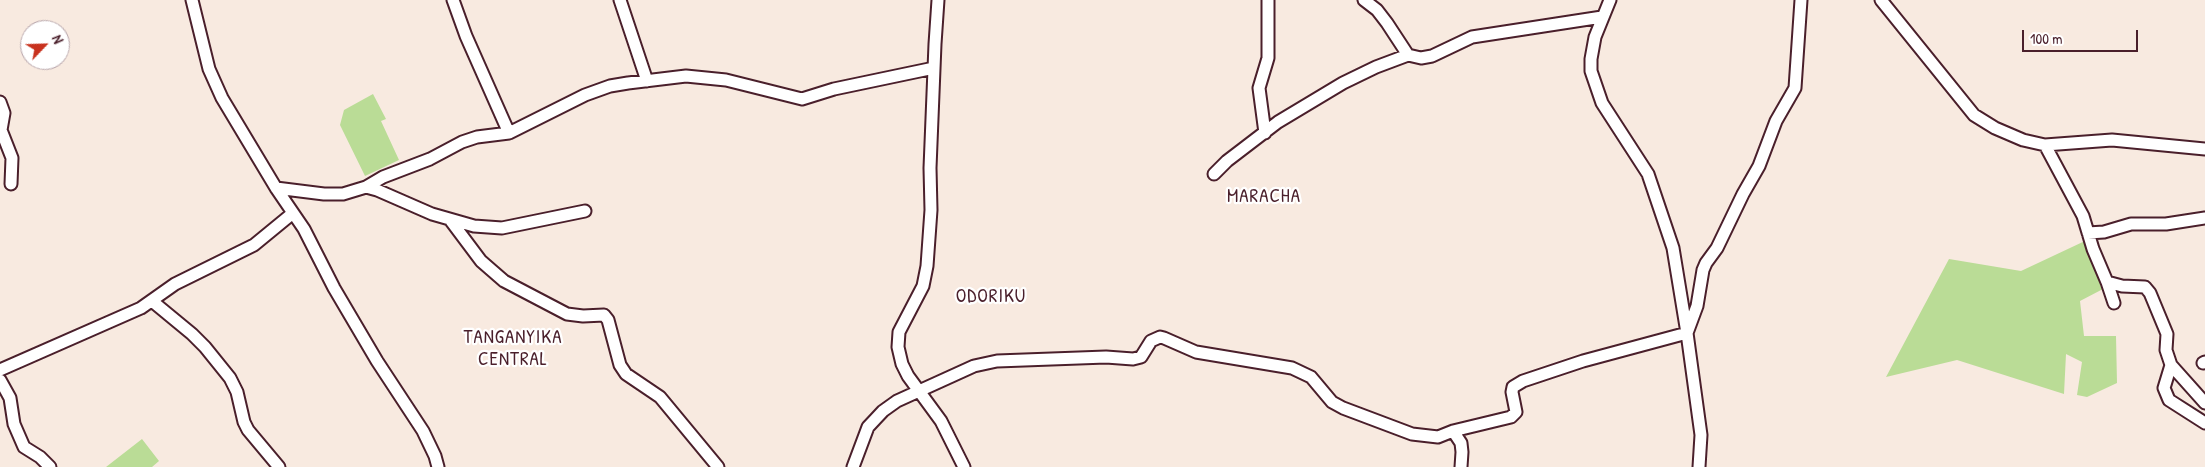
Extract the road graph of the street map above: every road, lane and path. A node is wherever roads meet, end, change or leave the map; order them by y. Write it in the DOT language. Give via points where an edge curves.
graph roads {
  1 [pos="192,0"];
  2 [pos="453,0"];
  3 [pos="620,0"];
  4 [pos="938,0"];
  5 [pos="1268,0"];
  6 [pos="1364,0"];
  7 [pos="1610,0"];
  8 [pos="1801,0"];
  9 [pos="1881,0"];
  10 [pos="1602,17"];
  11 [pos="1408,55"];
  12 [pos="934,68"];
  13 [pos="647,81"];
  14 [pos="0,102"];
  15 [pos="509,133"];
  16 [pos="1265,133"];
  17 [pos="2044,145"];
  18 [pos="2205,149"];
  19 [pos="1214,174"];
  20 [pos="11,184"];
  21 [pos="366,187"];
  22 [pos="276,188"];
  23 [pos="585,211"];
  24 [pos="293,213"];
  25 [pos="2205,218"];
  26 [pos="451,221"];
  27 [pos="2088,233"];
  28 [pos="2107,282"];
  29 [pos="152,301"];
  30 [pos="2114,303"];
  31 [pos="1687,333"];
  32 [pos="2171,365"];
  33 [pos="0,370"];
  34 [pos="0,380"];
  35 [pos="921,391"];
  36 [pos="2205,403"];
  37 [pos="2205,423"];
  38 [pos="1453,430"];
  39 [pos="50,467"];
  40 [pos="279,467"];
  41 [pos="438,467"];
  42 [pos="718,467"];
  43 [pos="853,467"];
  44 [pos="964,467"];
  45 [pos="1461,467"];
  46 [pos="1699,467"];
  1 -- 22 [label="street" via="215,83"];
  2 -- 15 [label="street"];
  3 -- 13 [label="street"];
  4 -- 12 [label="street"];
  5 -- 16 [label="street" via="1268,58 1259,88"];
  6 -- 11 [label="street" via="1377,10"];
  7 -- 10 [label="street"];
  8 -- 31 [label="street" via="1795,88 1776,121 1759,166 1706,263 1697,306"];
  9 -- 17 [label="street" via="1974,115 2009,134"];
  10 -- 11 [label="street" via="1472,37 1432,56"];
  10 -- 31 [label="street" via="1591,59 1594,81 1608,115 1648,174 1673,248"];
  11 -- 16 [label="street" via="1343,83"];
  12 -- 13 [label="street" via="802,99 726,80 686,76"];
  12 -- 35 [label="street" via="927,266 923,286 899,332 898,348 905,370"];
  13 -- 15 [label="street" via="610,86 585,95"];
  14 -- 20 [label="street" via="4,113 1,130 12,158"];
  15 -- 21 [label="street" via="462,142"];
  16 -- 19 [label="street"];
  17 -- 18 [label="street" via="2112,140"];
  17 -- 27 [label="street" via="2083,216"];
  21 -- 22 [label="street" via="343,194"];
  21 -- 26 [label="street"];
  22 -- 24 [label="street"];
  23 -- 26 [label="street" via="502,228"];
  24 -- 29 [label="street" via="254,244 175,284"];
  24 -- 41 [label="street" via="339,296 422,431"];
  25 -- 27 [label="street" via="2166,224 2131,224"];
  26 -- 42 [label="street" via="481,261 504,281 567,314 604,315 626,374 660,397"];
  27 -- 28 [label="street"];
  28 -- 30 [label="street"];
  28 -- 32 [label="street" via="2145,287 2150,293 2167,334 2166,350"];
  29 -- 33 [label="street"];
  29 -- 40 [label="street" via="198,340 230,378 244,422"];
  31 -- 38 [label="street" via="1523,380 1513,387 1516,412 1511,417"];
  31 -- 46 [label="street" via="1701,435"];
  32 -- 36 [label="street"];
  32 -- 37 [label="street" via="2164,388 2168,400"];
  34 -- 39 [label="street" via="10,398 14,424 24,447 40,456"];
  35 -- 38 [label="street" via="974,366 998,361 1137,359 1144,354 1151,340 1160,337 1196,352 1292,368 1311,377 1332,402 1412,434 1438,437"];
  35 -- 43 [label="street" via="897,401 874,420 868,427"];
  35 -- 44 [label="street" via="941,421"];
  38 -- 45 [label="street" via="1460,443"];
}
